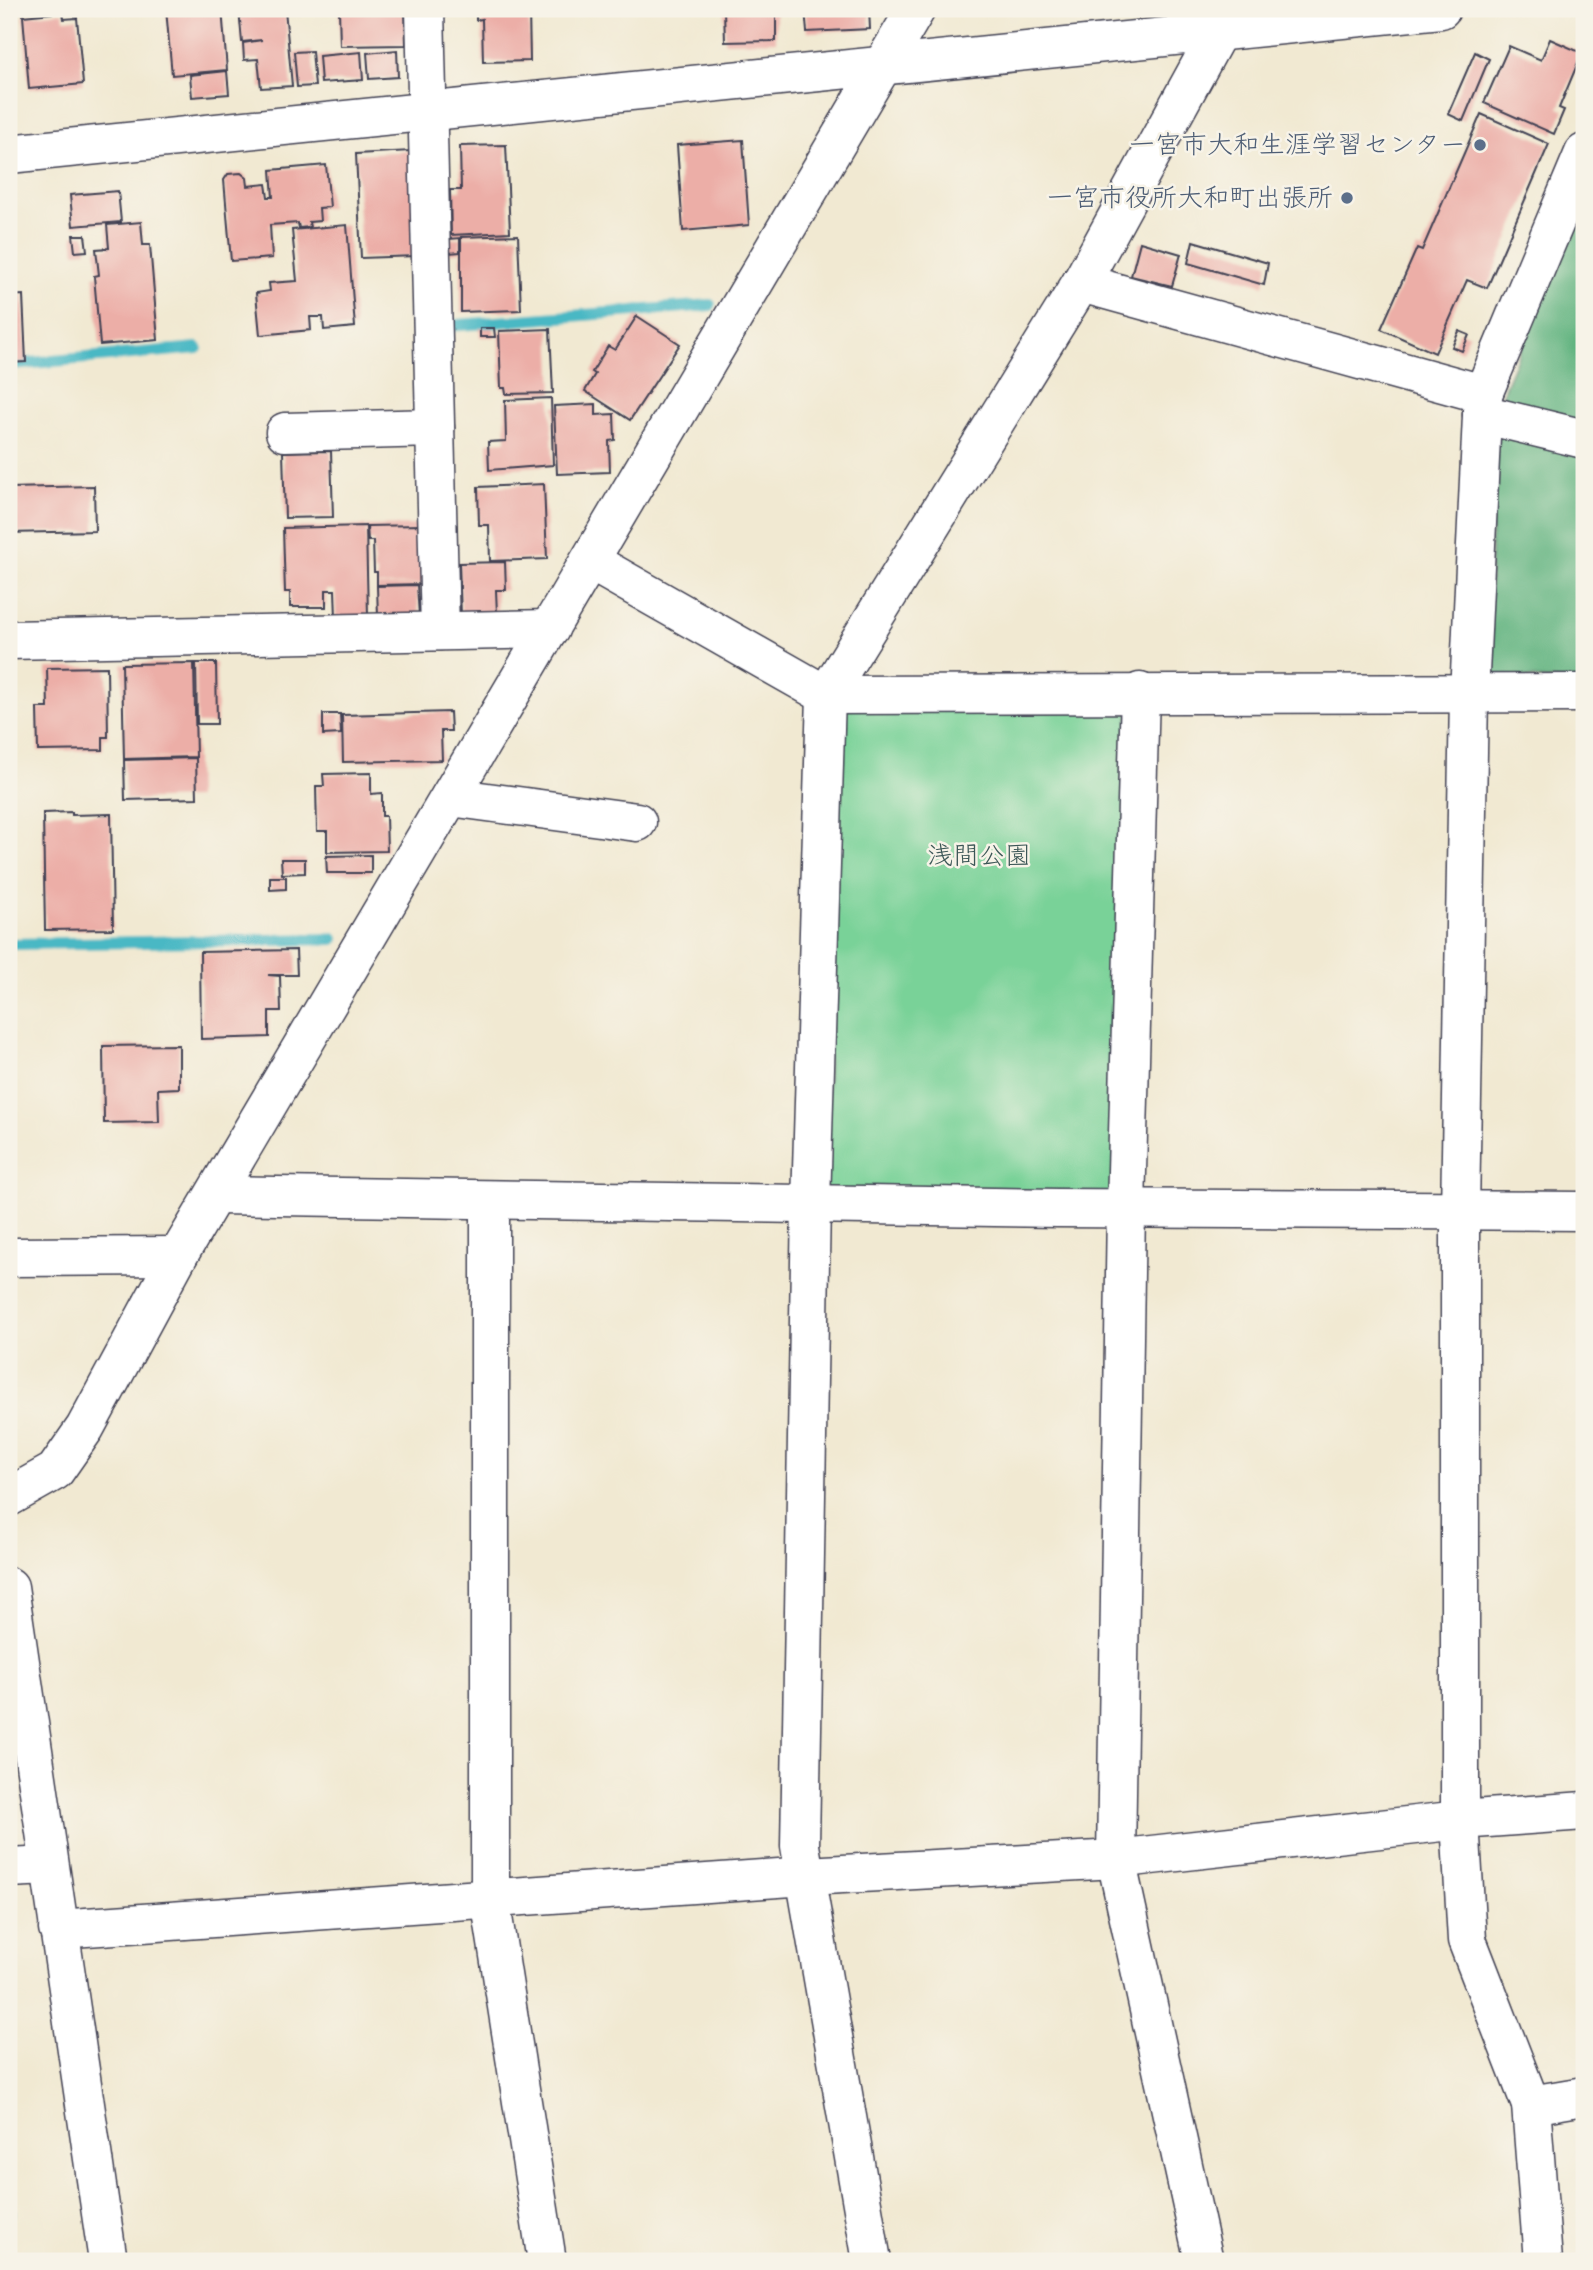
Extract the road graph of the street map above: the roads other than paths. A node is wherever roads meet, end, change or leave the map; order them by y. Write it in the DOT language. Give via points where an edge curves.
graph roads {
  1 [pos="425,9"];
  2 [pos="916,9"];
  3 [pos="1440,9"];
  4 [pos="1224,21"];
  5 [pos="882,66"];
  6 [pos="428,110"];
  7 [pos="1584,153"];
  8 [pos="9,155"];
  9 [pos="1081,283"];
  10 [pos="1482,404"];
  11 [pos="435,428"];
  12 [pos="285,432"];
  13 [pos="1584,439"];
  14 [pos="590,561"];
  15 [pos="550,629"];
  16 [pos="440,631"];
  17 [pos="9,640"];
  18 [pos="1140,692"];
  19 [pos="1584,693"];
  20 [pos="826,695"];
  21 [pos="1469,695"];
  22 [pos="450,797"];
  23 [pos="637,822"];
  24 [pos="216,1195"];
  25 [pos="490,1200"];
  26 [pos="811,1203"];
  27 [pos="1126,1208"];
  28 [pos="1584,1211"];
  29 [pos="1460,1212"];
  30 [pos="178,1256"];
  31 [pos="9,1257"];
  32 [pos="9,1497"];
  33 [pos="9,1587"];
  34 [pos="1584,1811"];
  35 [pos="1460,1820"];
  36 [pos="1116,1859"];
  37 [pos="49,1866"];
  38 [pos="9,1868"];
  39 [pos="806,1876"];
  40 [pos="490,1898"];
  41 [pos="58,1929"];
  42 [pos="1584,2096"];
  43 [pos="1531,2105"];
  44 [pos="108,2261"];
  45 [pos="547,2261"];
  46 [pos="872,2261"];
  47 [pos="1204,2261"];
  48 [pos="1543,2261"];
  1 -- 6 [label="street"];
  2 -- 5 [label="street"];
  3 -- 4 [label="street"];
  4 -- 5 [label="street"];
  4 -- 9 [label="street"];
  5 -- 6 [label="street"];
  5 -- 14 [label="street"];
  6 -- 8 [label="street"];
  6 -- 11 [label="street"];
  7 -- 10 [label="street"];
  9 -- 10 [label="street"];
  9 -- 20 [label="street"];
  10 -- 13 [label="street"];
  10 -- 21 [label="street"];
  11 -- 12 [label="street"];
  11 -- 16 [label="street"];
  14 -- 15 [label="street"];
  14 -- 20 [label="street"];
  15 -- 16 [label="street"];
  15 -- 22 [label="street"];
  16 -- 17 [label="street"];
  18 -- 20 [label="street"];
  18 -- 21 [label="street"];
  18 -- 27 [label="street"];
  19 -- 21 [label="street"];
  20 -- 26 [label="street"];
  21 -- 29 [label="street"];
  22 -- 23 [label="street"];
  22 -- 24 [label="street"];
  24 -- 25 [label="street"];
  24 -- 30 [label="street"];
  25 -- 26 [label="street"];
  25 -- 40 [label="street"];
  26 -- 27 [label="street"];
  26 -- 39 [label="street" via="800,1846"];
  27 -- 29 [label="street"];
  27 -- 36 [label="street"];
  28 -- 29 [label="street"];
  29 -- 35 [label="street"];
  30 -- 31 [label="street"];
  30 -- 32 [label="street" via="85,1428 55,1471"];
  33 -- 37 [label="street"];
  34 -- 35 [label="street"];
  35 -- 36 [label="street"];
  35 -- 43 [label="street" via="1467,1940"];
  36 -- 39 [label="street"];
  36 -- 47 [label="street"];
  37 -- 38 [label="street"];
  37 -- 41 [label="street"];
  39 -- 40 [label="street"];
  39 -- 46 [label="street"];
  40 -- 41 [label="street"];
  40 -- 45 [label="street"];
  41 -- 44 [label="street"];
  42 -- 43 [label="street"];
  43 -- 48 [label="street"];
}
